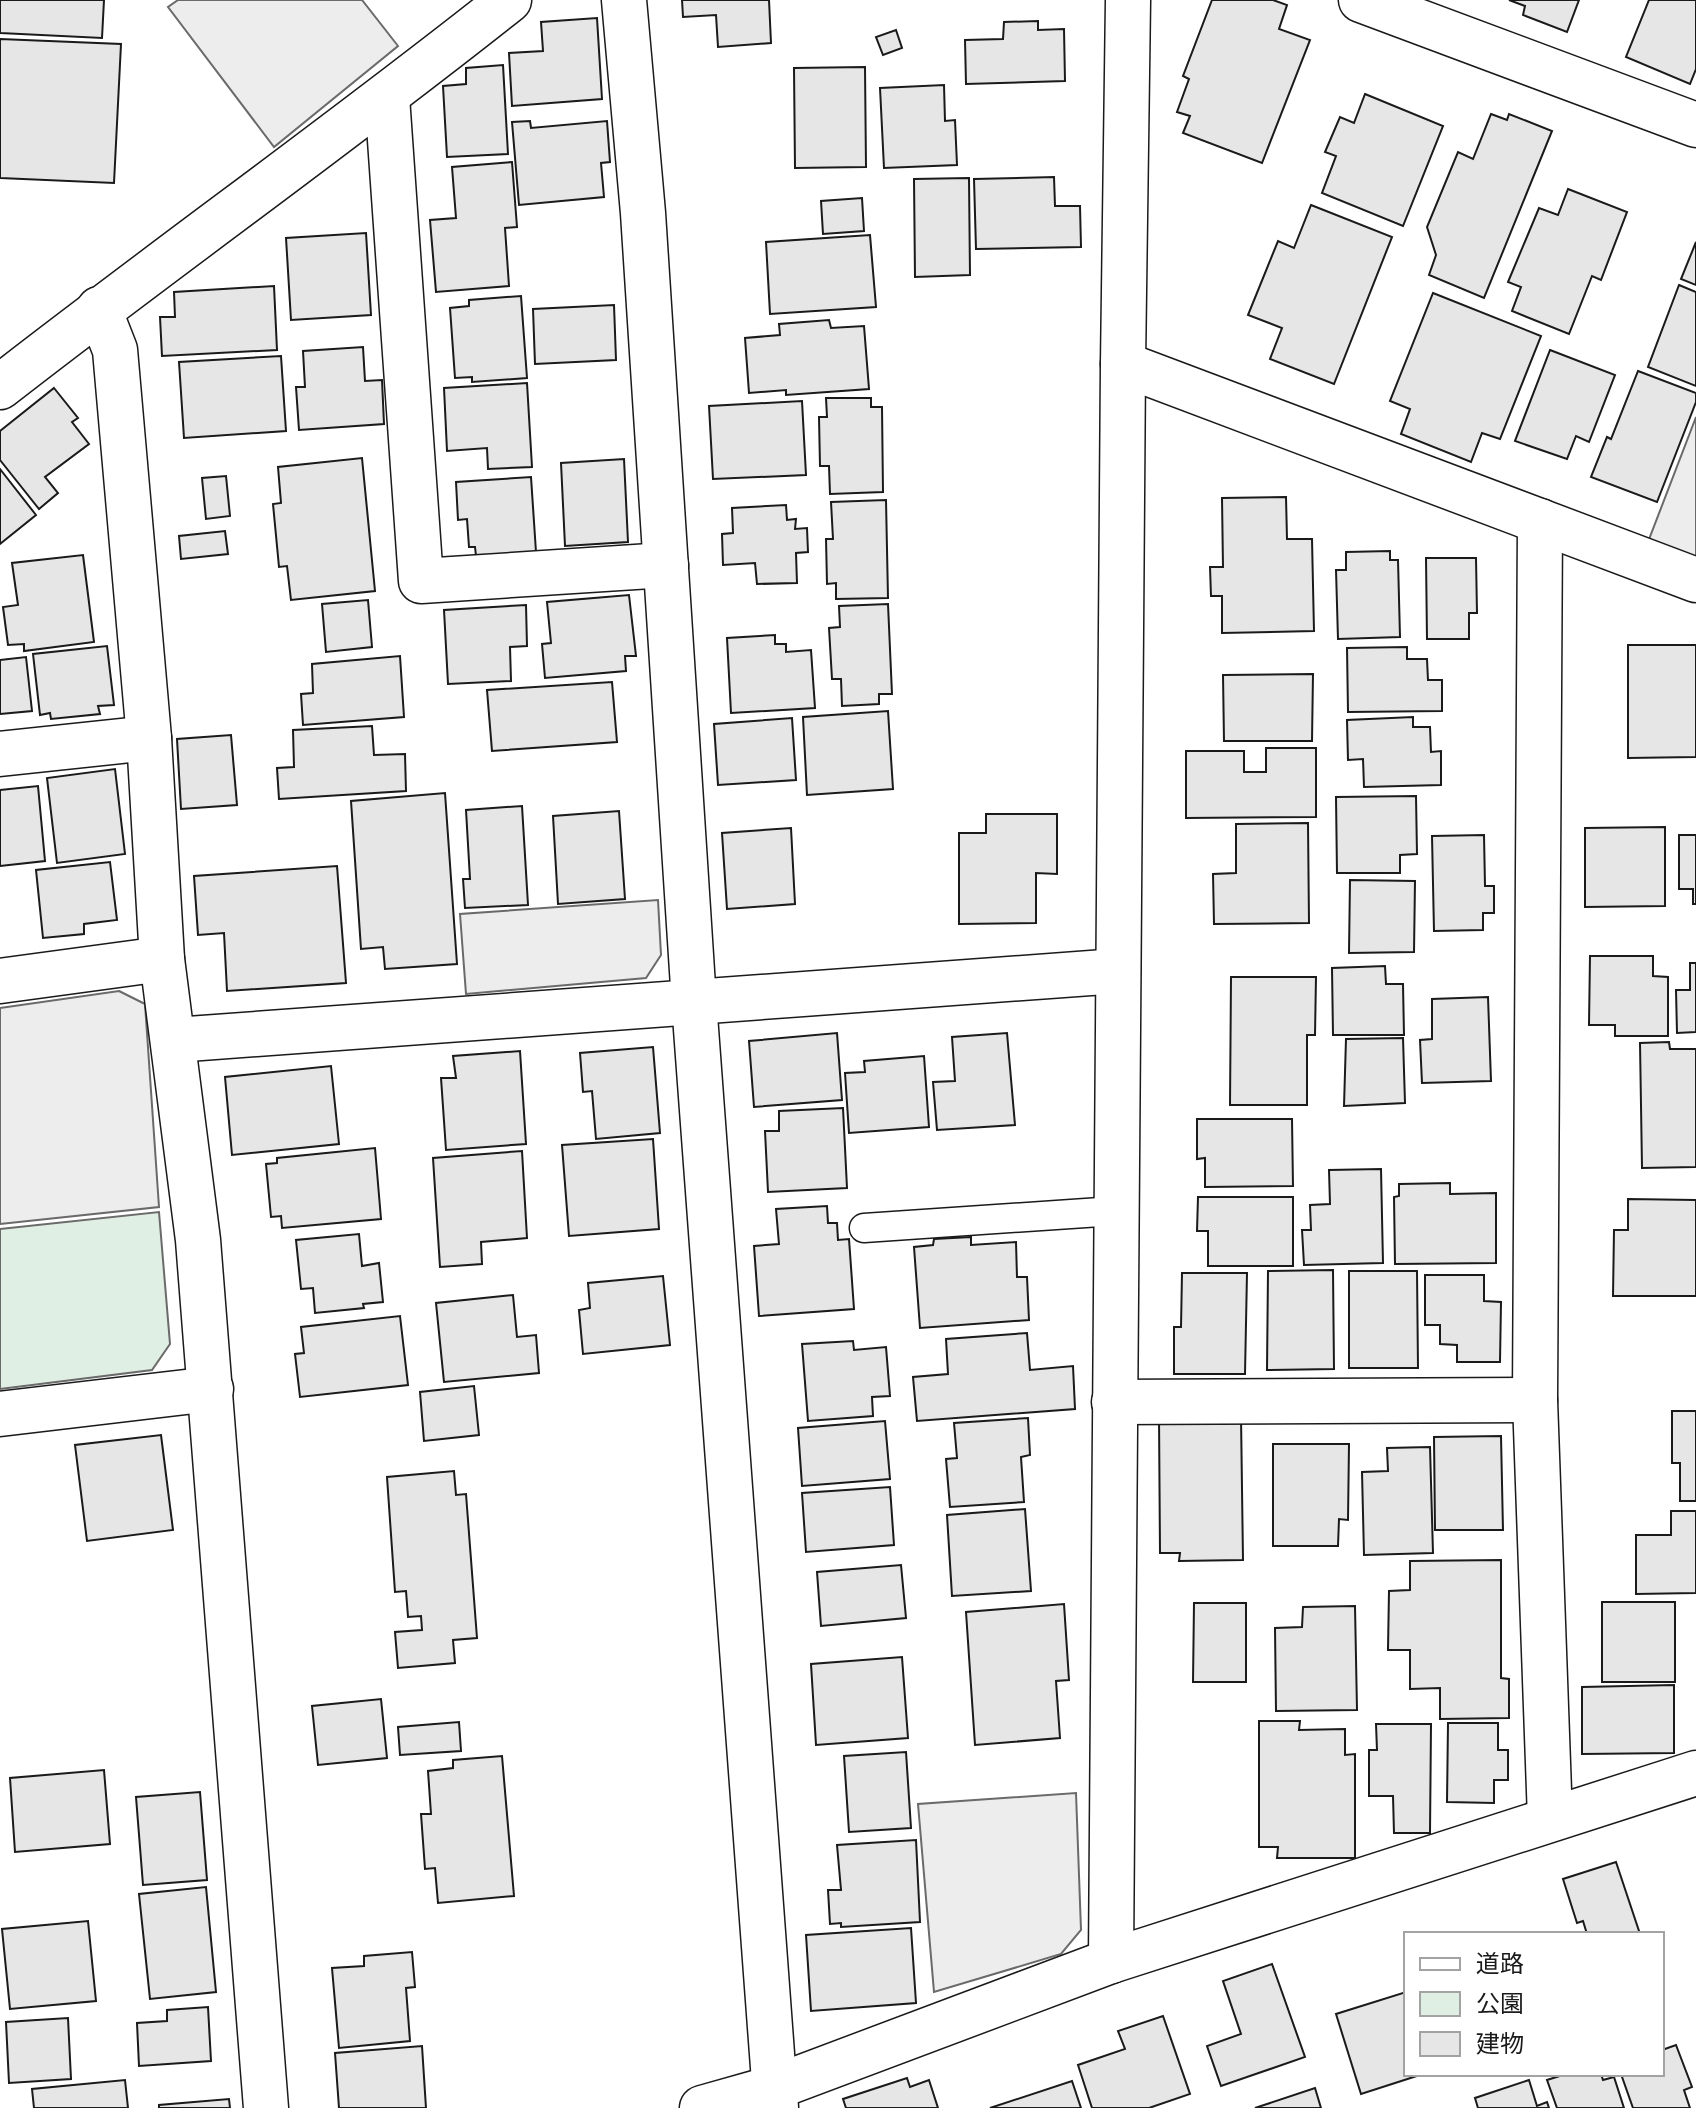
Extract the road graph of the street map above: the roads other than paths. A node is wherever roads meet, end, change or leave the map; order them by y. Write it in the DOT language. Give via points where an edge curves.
graph roads {
  1 [pos="509,0"];
  2 [pos="624,0"];
  3 [pos="1128,0"];
  4 [pos="1361,0"];
  5 [pos="387,97"];
  6 [pos="1696,125"];
  7 [pos="99,309"];
  8 [pos="1123,364"];
  9 [pos="0,387"];
  10 [pos="1540,521"];
  11 [pos="666,565"];
  12 [pos="1696,580"];
  13 [pos="149,738"];
  14 [pos="0,754"];
  15 [pos="162,959"];
  16 [pos="1118,971"];
  17 [pos="0,981"];
  18 [pos="694,1002"];
  19 [pos="174,1040"];
  20 [pos="1115,1211"];
  21 [pos="864,1228"];
  22 [pos="211,1389"];
  23 [pos="1535,1400"];
  24 [pos="1114,1402"];
  25 [pos="0,1414"];
  26 [pos="1696,1773"];
  27 [pos="1550,1819"];
  28 [pos="1111,1961"];
  29 [pos="775,2098"];
  30 [pos="266,2108"];
  31 [pos="702,2108"];
  1 -- 5 [label="street"];
  2 -- 11 [label="street"];
  3 -- 8 [label="street"];
  4 -- 6 [label="street"];
  5 -- 7 [label="street"];
  5 -- 11 [label="street" via="421,581"];
  7 -- 9 [label="street"];
  7 -- 13 [label="street" via="115,350"];
  8 -- 10 [label="street"];
  8 -- 16 [label="street"];
  10 -- 12 [label="street"];
  10 -- 23 [label="street"];
  11 -- 18 [label="street"];
  13 -- 14 [label="street"];
  13 -- 15 [label="street"];
  15 -- 17 [label="street"];
  15 -- 19 [label="street"];
  16 -- 18 [label="street"];
  16 -- 20 [label="street"];
  18 -- 19 [label="street"];
  18 -- 29 [label="street"];
  19 -- 22 [label="street"];
  20 -- 21 [label="lane"];
  20 -- 24 [label="street"];
  22 -- 25 [label="street"];
  22 -- 30 [label="street"];
  23 -- 24 [label="street"];
  23 -- 27 [label="street"];
  24 -- 28 [label="street"];
  26 -- 27 [label="street"];
  27 -- 28 [label="street"];
  28 -- 29 [label="street"];
  29 -- 31 [label="street"];
}
